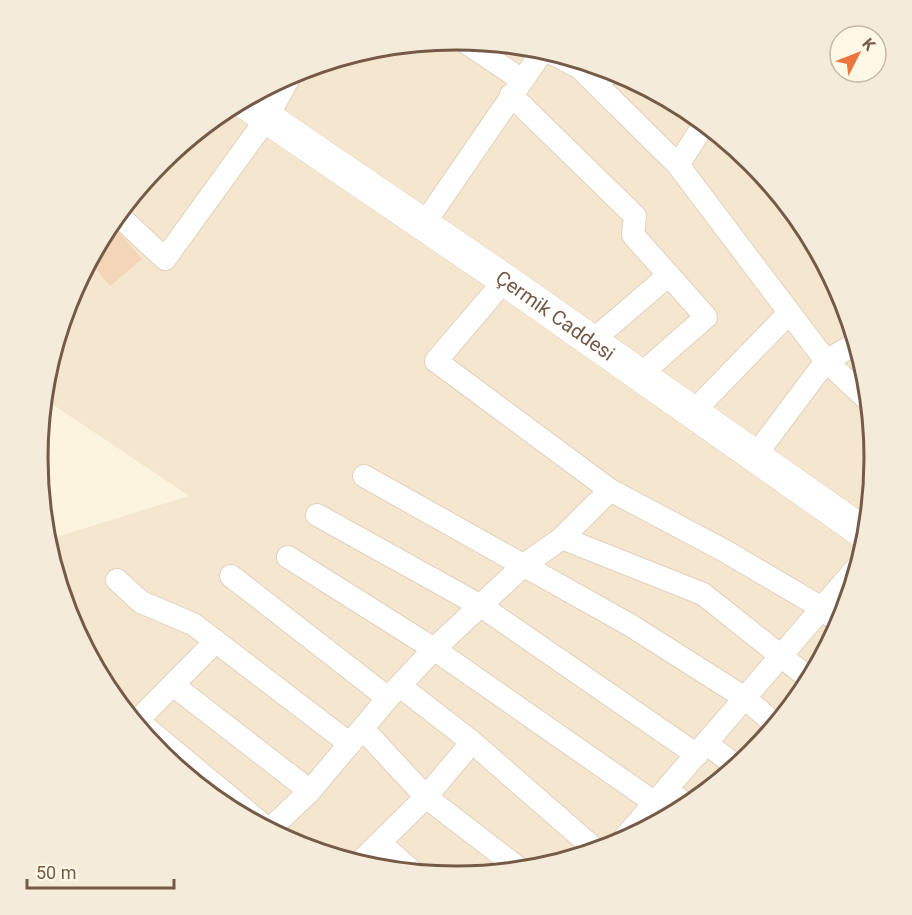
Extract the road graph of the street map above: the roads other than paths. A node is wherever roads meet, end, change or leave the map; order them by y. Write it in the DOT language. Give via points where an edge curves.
graph roads {
  1 [pos="473,50"];
  2 [pos="539,58"];
  3 [pos="581,69"];
  4 [pos="516,88"];
  5 [pos="283,89"];
  6 [pos="249,106"];
  7 [pos="267,118"];
  8 [pos="700,131"];
  9 [pos="678,165"];
  10 [pos="124,221"];
  11 [pos="424,224"];
  12 [pos="669,275"];
  13 [pos="505,280"];
  14 [pos="789,313"];
  15 [pos="592,341"];
  16 [pos="849,347"];
  17 [pos="826,361"];
  18 [pos="640,375"];
  19 [pos="858,390"];
  20 [pos="693,412"];
  21 [pos="754,456"];
  22 [pos="364,476"];
  23 [pos="610,490"];
  24 [pos="317,515"];
  25 [pos="858,528"];
  26 [pos="562,538"];
  27 [pos="288,557"];
  28 [pos="524,565"];
  29 [pos="231,576"];
  30 [pos="117,580"];
  31 [pos="844,582"];
  32 [pos="481,606"];
  33 [pos="822,608"];
  34 [pos="832,617"];
  35 [pos="216,641"];
  36 [pos="434,649"];
  37 [pos="781,656"];
  38 [pos="802,673"];
  39 [pos="173,684"];
  40 [pos="394,692"];
  41 [pos="745,699"];
  42 [pos="141,717"];
  43 [pos="770,719"];
  44 [pos="356,736"];
  45 [pos="472,742"];
  46 [pos="702,749"];
  47 [pos="179,756"];
  48 [pos="727,762"];
  49 [pos="310,791"];
  50 [pos="224,793"];
  51 [pos="661,796"];
  52 [pos="426,797"];
  53 [pos="676,801"];
  54 [pos="647,818"];
  55 [pos="276,823"];
  56 [pos="380,843"];
  57 [pos="588,843"];
  58 [pos="367,856"];
  59 [pos="401,862"];
  60 [pos="510,862"];
  1 -- 4 [label="street"];
  2 -- 4 [label="street"];
  3 -- 9 [label="street"];
  4 -- 11 [label="street"];
  4 -- 12 [label="street" via="635,216 633,235"];
  5 -- 7 [label="street"];
  6 -- 7 [label="main road, Çermik Caddesi"];
  7 -- 10 [label="street" via="165,259"];
  7 -- 11 [label="main road, Çermik Caddesi"];
  8 -- 9 [label="street"];
  9 -- 14 [label="street"];
  11 -- 13 [label="main road, Çermik Caddesi"];
  12 -- 15 [label="street"];
  12 -- 18 [label="street" via="706,317"];
  13 -- 15 [label="main road, Çermik Caddesi"];
  13 -- 23 [label="street" via="436,361"];
  14 -- 17 [label="street"];
  14 -- 20 [label="street"];
  15 -- 18 [label="main road, Çermik Caddesi"];
  16 -- 17 [label="street"];
  17 -- 19 [label="street"];
  17 -- 21 [label="street"];
  18 -- 20 [label="main road, Çermik Caddesi"];
  20 -- 21 [label="main road, Çermik Caddesi"];
  21 -- 25 [label="main road, Çermik Caddesi"];
  22 -- 28 [label="street"];
  23 -- 26 [label="street"];
  23 -- 33 [label="street"];
  24 -- 32 [label="street"];
  26 -- 28 [label="street"];
  26 -- 37 [label="street" via="703,594"];
  27 -- 36 [label="street"];
  28 -- 32 [label="street"];
  28 -- 41 [label="street" via="630,625"];
  29 -- 40 [label="street"];
  30 -- 35 [label="street" via="141,602 193,624"];
  31 -- 33 [label="street"];
  32 -- 36 [label="street"];
  32 -- 46 [label="street"];
  33 -- 34 [label="street"];
  33 -- 37 [label="street"];
  35 -- 39 [label="street"];
  35 -- 44 [label="street"];
  36 -- 40 [label="street"];
  36 -- 51 [label="street"];
  37 -- 38 [label="street"];
  37 -- 41 [label="street"];
  39 -- 42 [label="street"];
  39 -- 49 [label="street"];
  40 -- 44 [label="street"];
  40 -- 45 [label="street"];
  41 -- 43 [label="street"];
  41 -- 46 [label="street"];
  44 -- 49 [label="street"];
  44 -- 52 [label="street"];
  45 -- 52 [label="street"];
  45 -- 57 [label="street"];
  46 -- 48 [label="street"];
  46 -- 51 [label="street"];
  47 -- 50 [label="street"];
  49 -- 55 [label="street"];
  51 -- 53 [label="street"];
  51 -- 54 [label="street"];
  52 -- 56 [label="street"];
  52 -- 60 [label="street"];
  56 -- 58 [label="street"];
  56 -- 59 [label="street"];
}
